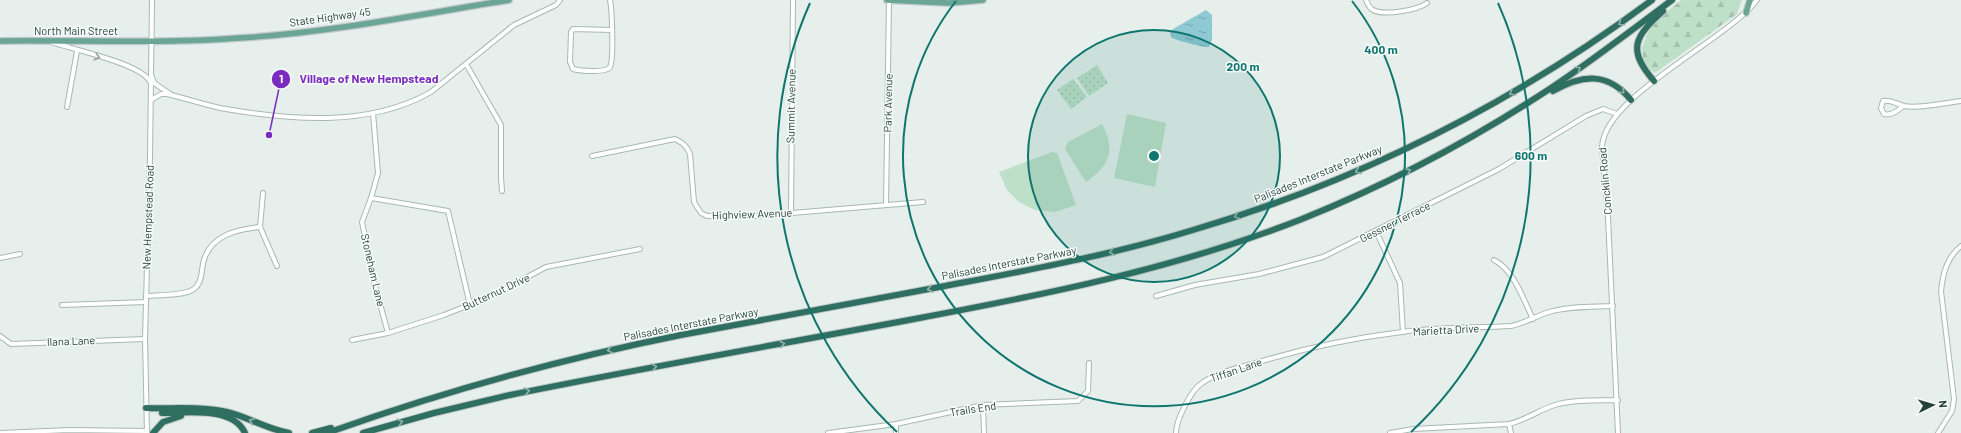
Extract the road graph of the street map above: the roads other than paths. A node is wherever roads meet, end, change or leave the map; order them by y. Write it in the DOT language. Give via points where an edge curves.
graph roads {
  1 [pos="152,0"];
  2 [pos="509,0"];
  3 [pos="560,0"];
  4 [pos="610,0"];
  5 [pos="793,0"];
  6 [pos="888,0"];
  7 [pos="979,0"];
  8 [pos="1366,0"];
  9 [pos="1652,0"];
  10 [pos="1672,0"];
  11 [pos="1675,0"];
  12 [pos="1750,0"];
  13 [pos="1757,0"];
  14 [pos="1427,3"];
  15 [pos="1746,13"];
  16 [pos="612,30"];
  17 [pos="47,40"];
  18 [pos="0,41"];
  19 [pos="151,41"];
  20 [pos="77,51"];
  21 [pos="466,64"];
  22 [pos="151,75"];
  23 [pos="1654,81"];
  24 [pos="151,86"];
  25 [pos="173,96"];
  26 [pos="151,100"];
  27 [pos="1631,100"];
  28 [pos="1961,101"];
  29 [pos="1904,106"];
  30 [pos="67,107"];
  31 [pos="373,113"];
  32 [pos="1617,114"];
  33 [pos="1499,121"];
  34 [pos="592,156"];
  35 [pos="502,191"];
  36 [pos="263,193"];
  37 [pos="371,198"];
  38 [pos="923,202"];
  39 [pos="886,205"];
  40 [pos="791,212"];
  41 [pos="260,227"];
  42 [pos="1376,232"];
  43 [pos="1961,246"];
  44 [pos="640,249"];
  45 [pos="20,254"];
  46 [pos="0,258"];
  47 [pos="1494,260"];
  48 [pos="276,266"];
  49 [pos="146,296"];
  50 [pos="1156,296"];
  51 [pos="146,302"];
  52 [pos="62,305"];
  53 [pos="470,305"];
  54 [pos="1613,306"];
  55 [pos="1533,319"];
  56 [pos="1403,332"];
  57 [pos="388,333"];
  58 [pos="0,336"];
  59 [pos="145,338"];
  60 [pos="352,340"];
  61 [pos="1279,356"];
  62 [pos="1089,363"];
  63 [pos="1618,400"];
  64 [pos="983,405"];
  65 [pos="146,410"];
  66 [pos="188,413"];
  67 [pos="375,416"];
  68 [pos="896,424"];
  69 [pos="1509,424"];
  70 [pos="1413,431"];
  71 [pos="149,432"];
  72 [pos="0,433"];
  73 [pos="245,433"];
  74 [pos="289,433"];
  75 [pos="312,433"];
  76 [pos="327,433"];
  77 [pos="363,433"];
  78 [pos="828,433"];
  79 [pos="896,433"];
  80 [pos="984,433"];
  81 [pos="1176,433"];
  82 [pos="1390,433"];
  83 [pos="1511,433"];
  84 [pos="1618,433"];
  85 [pos="1938,433"];
  1 -- 19 [label="street, New Hempstead Road"];
  2 -- 19 [label="main road, State Highway 45" via="268,36"];
  3 -- 21 [label="street" via="556,5 514,25"];
  4 -- 16 [label="street"];
  5 -- 40 [label="street, Summit Avenue"];
  6 -- 7 [label="main road" via="930,3"];
  6 -- 39 [label="street, Park Avenue"];
  8 -- 14 [label="street" via="1374,10 1381,12 1415,10"];
  9 -- 67 [label="highway, Palisades Interstate Parkway, one-way" via="1543,75 1444,130 1331,182 1221,222 1145,244 1055,265 616,349 495,379"];
  33 -- 10 [label="highway, one-way" via="1578,70"];
  11 -- 23 [label="highway" via="1648,25 1638,41 1638,60"];
  12 -- 15 [label="main road"];
  13 -- 15 [label="street, Concklin Road"];
  15 -- 23 [label="street, Concklin Road"];
  16 -- 16 [label="street" via="610,67 596,70 573,69 570,62 573,29"];
  17 -- 18 [label="main road, North Main Street"];
  17 -- 19 [label="main road, North Main Street"];
  17 -- 20 [label="street"];
  19 -- 22 [label="street, New Hempstead Road"];
  20 -- 24 [label="street, one-way" via="132,66 146,75"];
  20 -- 30 [label="street"];
  21 -- 31 [label="street" via="418,100"];
  21 -- 35 [label="street" via="501,125"];
  22 -- 24 [label="street, New Hempstead Road"];
  22 -- 25 [label="street" via="154,83"];
  23 -- 27 [label="street, Concklin Road"];
  24 -- 26 [label="street, New Hempstead Road"];
  25 -- 26 [label="street" via="161,94"];
  25 -- 31 [label="street" via="219,108 298,118"];
  26 -- 49 [label="street, New Hempstead Road"];
  27 -- 32 [label="street, Concklin Road"];
  33 -- 27 [label="highway, one-way" via="1563,85 1582,80 1598,79 1611,82"];
  28 -- 29 [label="street"];
  29 -- 29 [label="street" via="1886,100 1883,101 1881,108 1884,114 1889,115"];
  31 -- 37 [label="street, Stoneham Lane" via="378,173"];
  32 -- 42 [label="street, Gessner Terrace" via="1603,109 1586,116 1499,169"];
  32 -- 54 [label="street, Concklin Road" via="1605,132 1602,147 1608,204"];
  77 -- 33 [label="highway, one-way" via="510,394 1032,298 1146,271 1243,240 1331,206 1416,166"];
  34 -- 40 [label="street, Highview Avenue" via="675,139 688,147 694,202 701,213 715,217"];
  36 -- 41 [label="street"];
  37 -- 53 [label="street" via="448,211"];
  37 -- 57 [label="street, Stoneham Lane" via="362,222"];
  38 -- 39 [label="street, Highview Avenue"];
  39 -- 40 [label="street, Highview Avenue"];
  41 -- 48 [label="street"];
  41 -- 49 [label="street" via="243,228 219,239 210,248 204,260 200,280 195,288 186,292"];
  42 -- 50 [label="street, Gessner Terrace" via="1326,256 1304,263 1246,277 1195,285"];
  42 -- 56 [label="street" via="1400,283"];
  43 -- 85 [label="street" via="1954,251 1948,261 1941,291 1954,399 1952,411"];
  44 -- 53 [label="street, Butternut Drive" via="546,267 522,282"];
  45 -- 46 [label="street"];
  47 -- 55 [label="street" via="1509,272"];
  49 -- 51 [label="street, New Hempstead Road"];
  51 -- 52 [label="street"];
  51 -- 59 [label="street, New Hempstead Road"];
  53 -- 57 [label="street, Butternut Drive"];
  54 -- 55 [label="street, Marietta Drive" via="1558,310"];
  54 -- 63 [label="street, Concklin Road"];
  55 -- 56 [label="street, Marietta Drive" via="1511,326"];
  56 -- 61 [label="street, Marietta Drive" via="1329,344"];
  57 -- 60 [label="street, Butternut Drive"];
  58 -- 59 [label="street, Ilana Lane" via="11,344"];
  59 -- 65 [label="street, New Hempstead Road"];
  61 -- 81 [label="street, Tiffan Lane" via="1223,372 1201,383 1185,406"];
  62 -- 64 [label="street, Trails End" via="1088,390 1078,401"];
  63 -- 69 [label="street" via="1566,402"];
  63 -- 84 [label="street, Concklin Road"];
  64 -- 68 [label="street, Trails End"];
  64 -- 80 [label="street"];
  65 -- 66 [label="highway"];
  65 -- 71 [label="street, New Hempstead Road"];
  74 -- 65 [label="highway, one-way" via="223,411"];
  66 -- 71 [label="highway" via="165,421"];
  66 -- 73 [label="highway" via="228,416 239,423"];
  67 -- 75 [label="highway"];
  67 -- 76 [label="highway, Palisades Interstate Parkway"];
  68 -- 78 [label="street, Trails End"];
  68 -- 79 [label="street"];
  69 -- 70 [label="street"];
  69 -- 83 [label="street"];
  70 -- 82 [label="street"];
  71 -- 72 [label="street" via="69,430"];
}
